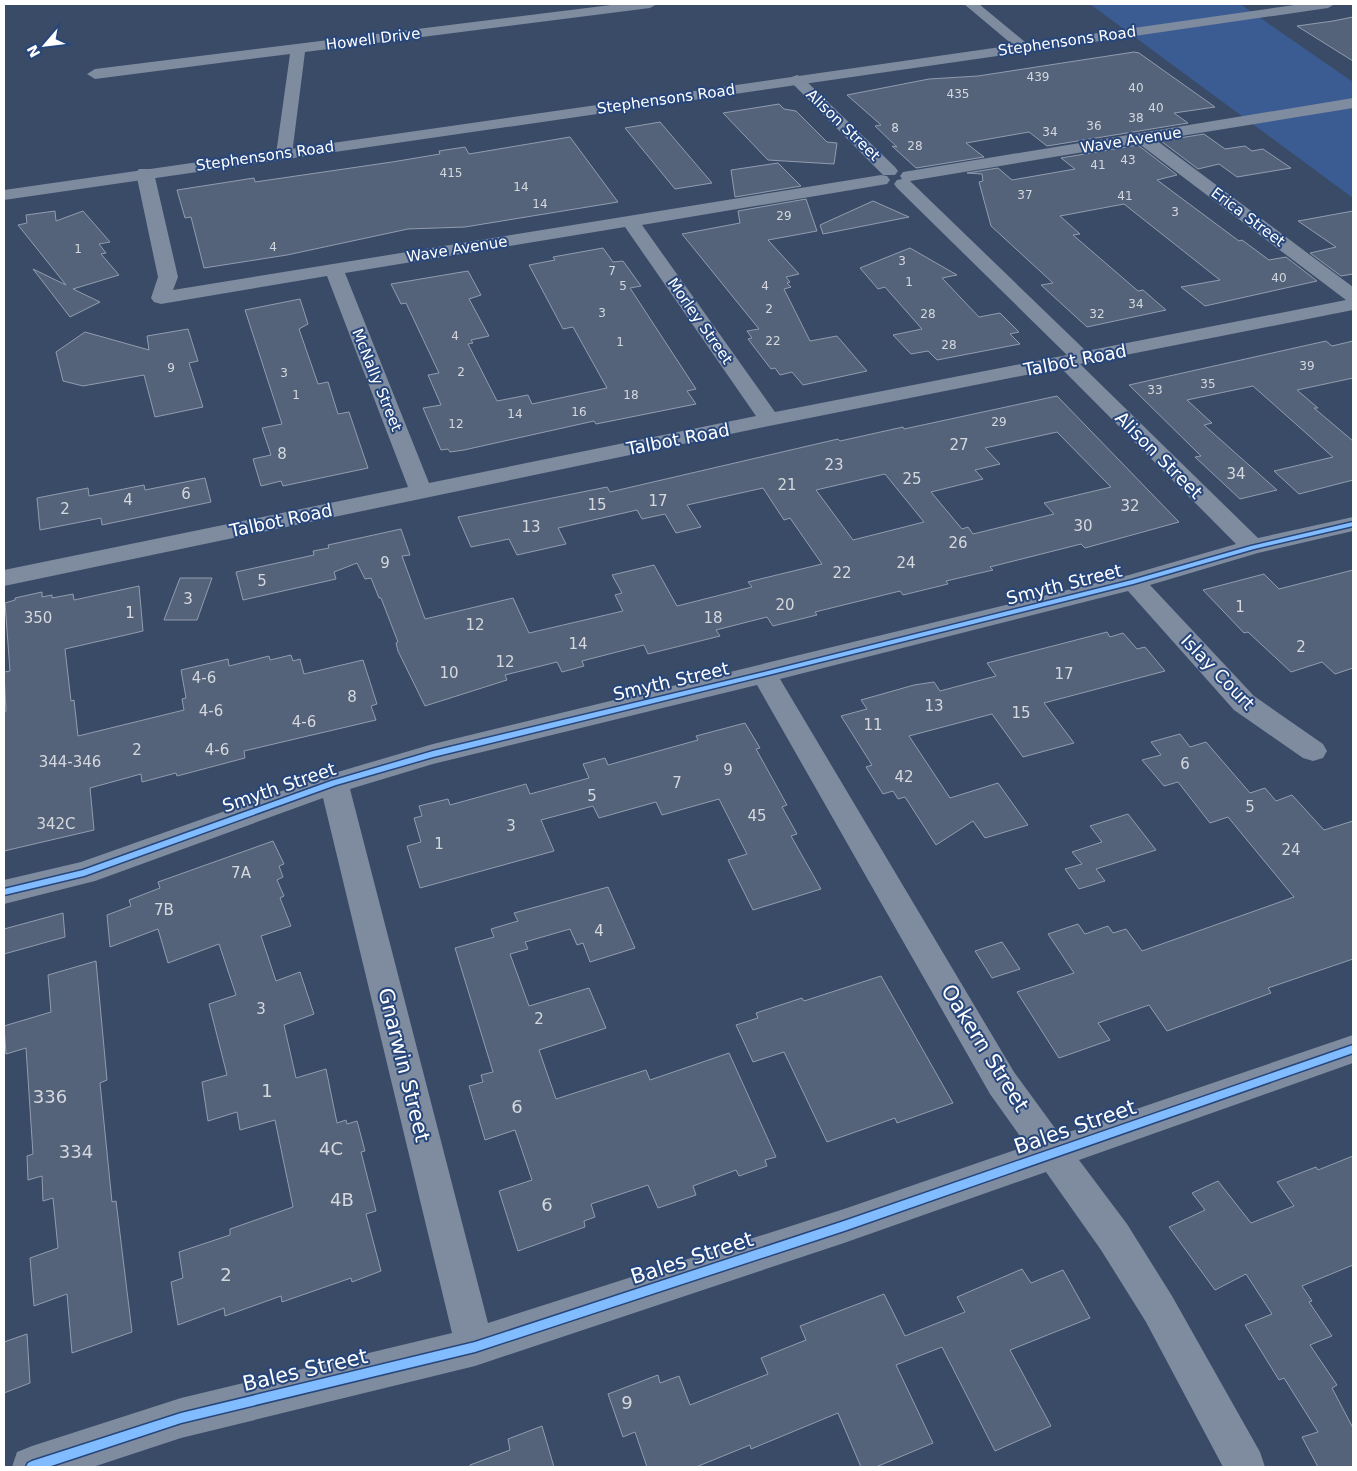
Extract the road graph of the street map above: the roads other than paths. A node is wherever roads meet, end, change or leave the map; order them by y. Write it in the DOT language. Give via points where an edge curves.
graph roads {
  1 [pos="650,4"];
  2 [pos="971,4"];
  3 [pos="1328,4"];
  4 [pos="612,6"];
  5 [pos="298,48"];
  6 [pos="1024,48"];
  7 [pos="95,74"];
  8 [pos="797,80"];
  9 [pos="1353,103"];
  10 [pos="1142,138"];
  11 [pos="284,154"];
  12 [pos="145,174"];
  13 [pos="885,176"];
  14 [pos="906,180"];
  15 [pos="4,195"];
  16 [pos="630,221"];
  17 [pos="334,269"];
  18 [pos="1353,296"];
  19 [pos="1353,304"];
  20 [pos="1075,361"];
  21 [pos="769,420"];
  22 [pos="421,491"];
  23 [pos="1353,524"];
  24 [pos="1252,548"];
  25 [pos="4,578"];
  26 [pos="1133,582"];
  27 [pos="764,674"];
  28 [pos="1313,751"];
  29 [pos="334,783"];
  30 [pos="4,892"];
  31 [pos="1353,1049"];
  32 [pos="1054,1153"];
  33 [pos="475,1347"];
  34 [pos="32,1467"];
  35 [pos="1245,1467"];
  1 -- 4 [label="street, Howell Drive"];
  2 -- 6 [label="street"];
  3 -- 6 [label="main road, Stephensons Road"];
  4 -- 5 [label="street, Howell Drive"];
  5 -- 7 [label="street, Howell Drive"];
  5 -- 11 [label="street"];
  6 -- 8 [label="main road, Stephensons Road"];
  8 -- 11 [label="main road, Stephensons Road"];
  8 -- 13 [label="street, Alison Street"];
  9 -- 10 [label="street, Wave Avenue"];
  10 -- 14 [label="street, Wave Avenue"];
  10 -- 18 [label="street, Erica Street"];
  11 -- 12 [label="main road, Stephensons Road"];
  12 -- 15 [label="main road, Stephensons Road"];
  12 -- 17 [label="street, Wave Avenue" via="168,277 160,298"];
  13 -- 14 [label="street" via="899,171"];
  13 -- 16 [label="street, Wave Avenue"];
  14 -- 20 [label="street, Alison Street"];
  16 -- 17 [label="street, Wave Avenue"];
  16 -- 21 [label="street, Morley Street"];
  17 -- 22 [label="street, McNally Street"];
  19 -- 20 [label="street, Talbot Road"];
  20 -- 21 [label="street, Talbot Road"];
  20 -- 24 [label="street, Alison Street"];
  21 -- 22 [label="street, Talbot Road"];
  22 -- 25 [label="street, Talbot Road"];
  23 -- 24 [label="street, Smyth Street"];
  24 -- 26 [label="street, Smyth Street"];
  26 -- 27 [label="street, Smyth Street"];
  26 -- 28 [label="street, Islay Court" via="1244,703"];
  27 -- 29 [label="street, Smyth Street" via="433,754"];
  27 -- 32 [label="street, Oakern Street" via="1002,1083"];
  29 -- 30 [label="street, Smyth Street" via="84,873"];
  29 -- 33 [label="street, Gnarwin Street"];
  31 -- 32 [label="street, Bales Street"];
  32 -- 33 [label="street, Bales Street" via="844,1226"];
  32 -- 35 [label="street, Oakern Street" via="1114,1237 1159,1309"];
  33 -- 34 [label="street, Bales Street" via="181,1418"];
}
